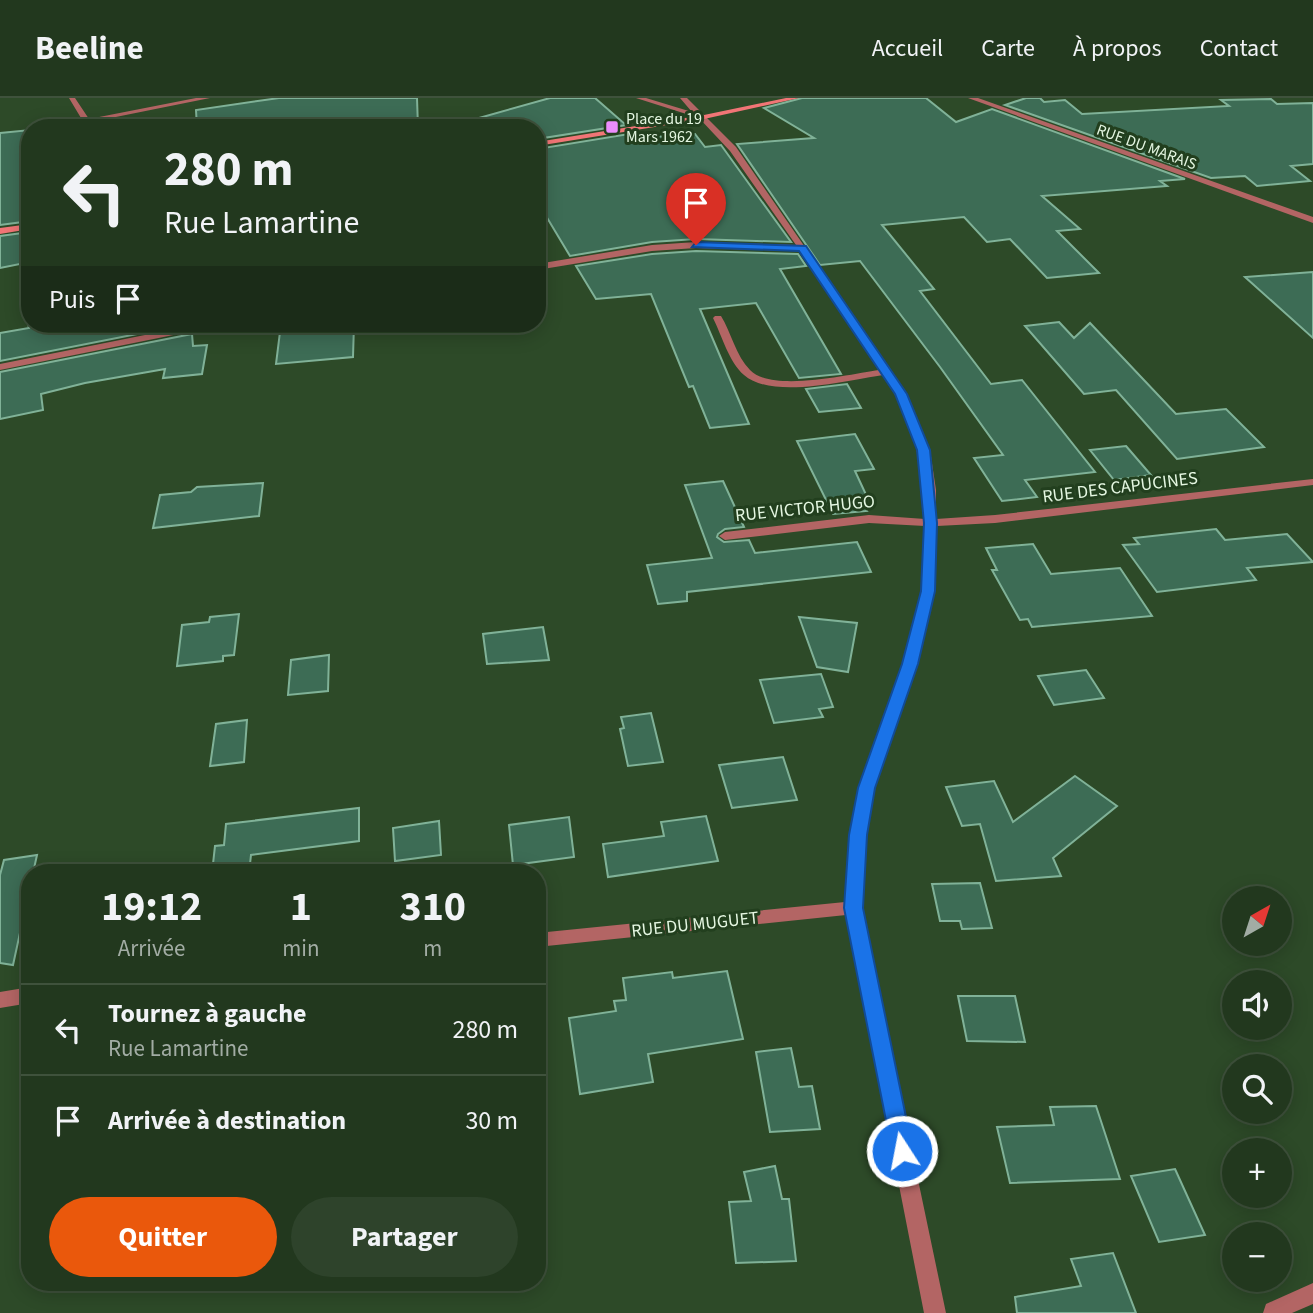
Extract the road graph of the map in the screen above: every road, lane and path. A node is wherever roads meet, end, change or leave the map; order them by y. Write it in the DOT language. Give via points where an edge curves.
graph roads {
  1 [pos="72,98"];
  2 [pos="207,98"];
  3 [pos="639,98"];
  4 [pos="683,98"];
  5 [pos="796,98"];
  6 [pos="971,98"];
  7 [pos="704,117"];
  8 [pos="86,119"];
  9 [pos="112,119"];
  10 [pos="546,143"];
  11 [pos="1313,220"];
  12 [pos="21,228"];
  13 [pos="0,231"];
  14 [pos="802,248"];
  15 [pos="546,266"];
  16 [pos="718,318"];
  17 [pos="168,333"];
  18 [pos="0,367"];
  19 [pos="885,372"];
  20 [pos="1313,482"];
  21 [pos="931,523"];
  22 [pos="725,536"];
  23 [pos="853,908"];
  24 [pos="546,939"];
  25 [pos="21,996"];
  26 [pos="0,1000"];
  27 [pos="1313,1293"];
  28 [pos="1273,1311"];
  29 [pos="935,1313"];
  1 -- 8 [label="street"];
  2 -- 9 [label="street"];
  3 -- 7 [label="street"];
  4 -- 7 [label="street"];
  5 -- 7 [label="street"];
  6 -- 11 [label="street, RUE DU MARAIS"];
  7 -- 10 [label="street"];
  7 -- 14 [label="street" via="739,157"];
  12 -- 13 [label="street"];
  14 -- 15 [label="street" via="674,246"];
  14 -- 19 [label="street"];
  16 -- 19 [label="street" via="747,373 761,383"];
  17 -- 18 [label="street"];
  19 -- 21 [label="street" via="901,394 924,450"];
  20 -- 21 [label="street, RUE DES CAPUCINES"];
  21 -- 22 [label="street, RUE VICTOR HUGO" via="869,519"];
  21 -- 23 [label="street" via="928,591 910,664 866,788"];
  23 -- 24 [label="street, RUE DU MUGUET"];
  23 -- 29 [label="street"];
  25 -- 26 [label="street"];
  27 -- 28 [label="street"];
}
